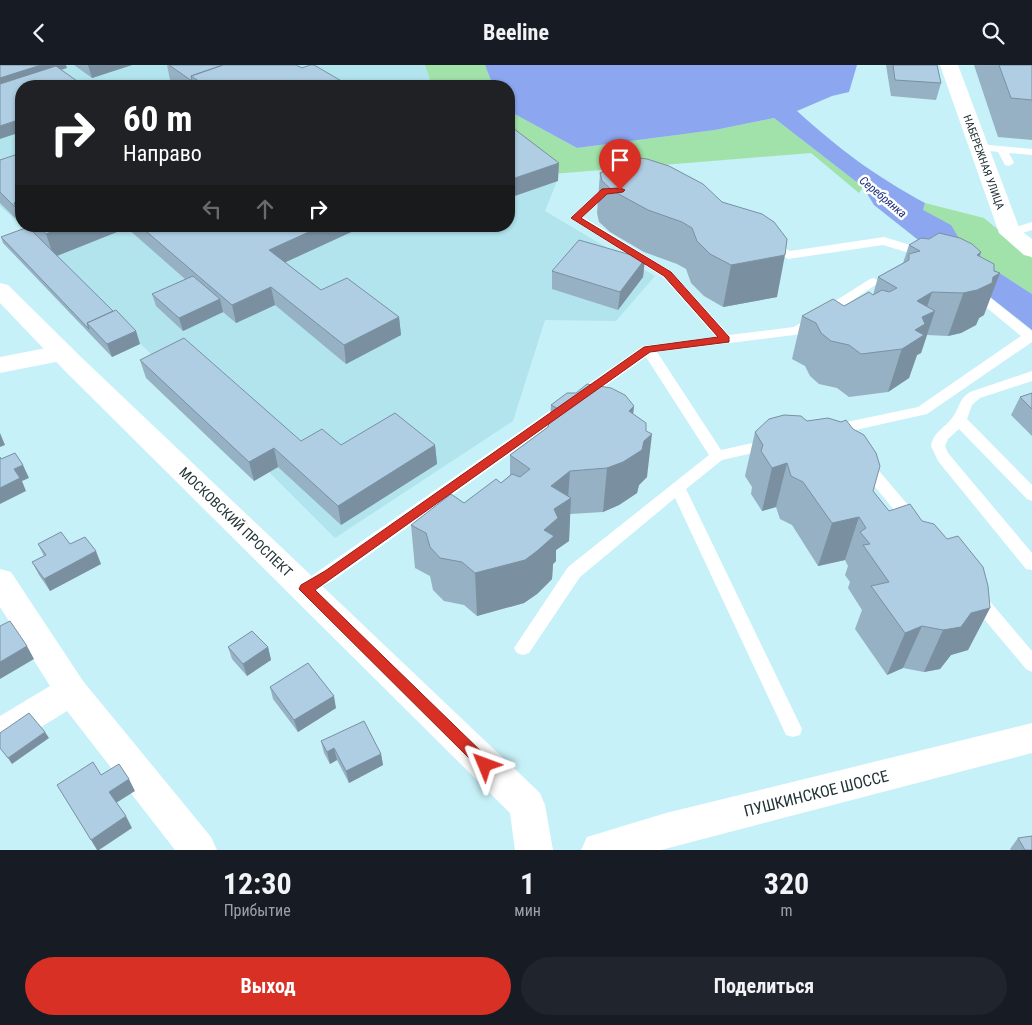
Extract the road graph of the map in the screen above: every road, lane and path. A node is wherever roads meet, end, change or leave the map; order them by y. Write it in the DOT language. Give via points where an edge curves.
graph roads {
  1 [pos="949,65"];
  2 [pos="979,147"];
  3 [pos="1002,149"];
  4 [pos="1032,152"];
  5 [pos="1009,163"];
  6 [pos="631,190"];
  7 [pos="1032,227"];
  8 [pos="1010,233"];
  9 [pos="756,237"];
  10 [pos="1032,250"];
  11 [pos="939,264"];
  12 [pos="874,282"];
  13 [pos="962,282"];
  14 [pos="0,290"];
  15 [pos="1031,337"];
  16 [pos="726,340"];
  17 [pos="648,349"];
  18 [pos="62,353"];
  19 [pos="0,365"];
  20 [pos="1032,376"];
  21 [pos="959,420"];
  22 [pos="836,429"];
  23 [pos="818,434"];
  24 [pos="781,442"];
  25 [pos="717,456"];
  26 [pos="678,488"];
  27 [pos="1032,495"];
  28 [pos="924,536"];
  29 [pos="1032,564"];
  30 [pos="0,581"];
  31 [pos="962,581"];
  32 [pos="306,589"];
  33 [pos="523,648"];
  34 [pos="1032,664"];
  35 [pos="71,691"];
  36 [pos="793,729"];
  37 [pos="0,734"];
  38 [pos="1032,738"];
  39 [pos="198,850"];
  40 [pos="534,850"];
  41 [pos="600,850"];
  1 -- 2 [label="main road, НАБЕРЕЖНАЯ УЛИЦА"];
  2 -- 3 [label="lane"];
  2 -- 8 [label="main road, НАБЕРЕЖНАЯ УЛИЦА"];
  3 -- 4 [label="lane"];
  3 -- 5 [label="lane"];
  6 -- 16 [label="lane" via="605,191 576,218 667,274"];
  7 -- 8 [label="lane"];
  8 -- 10 [label="main road"];
  9 -- 11 [label="lane" via="788,255 884,241 924,252"];
  12 -- 16 [label="lane" via="796,331"];
  13 -- 15 [label="lane"];
  14 -- 18 [label="main road, МОСКОВСКИЙ ПРОСПЕКТ"];
  15 -- 22 [label="lane" via="922,411"];
  16 -- 17 [label="lane"];
  17 -- 25 [label="lane"];
  17 -- 32 [label="lane"];
  18 -- 19 [label="main road"];
  18 -- 32 [label="main road, МОСКОВСКИЙ ПРОСПЕКТ"];
  20 -- 21 [label="lane" via="976,395 964,404"];
  21 -- 27 [label="lane"];
  21 -- 29 [label="lane" via="940,439 939,451"];
  22 -- 23 [label="lane"];
  22 -- 28 [label="lane"];
  24 -- 25 [label="lane"];
  25 -- 26 [label="lane"];
  26 -- 33 [label="lane" via="574,572"];
  26 -- 36 [label="lane"];
  30 -- 35 [label="main road"];
  31 -- 34 [label="lane"];
  32 -- 40 [label="main road, МОСКОВСКИЙ ПРОСПЕКТ" via="527,805"];
  35 -- 37 [label="main road"];
  35 -- 39 [label="main road"];
  38 -- 41 [label="main road, ПУШКИНСКОЕ ШОССЕ"];
}
